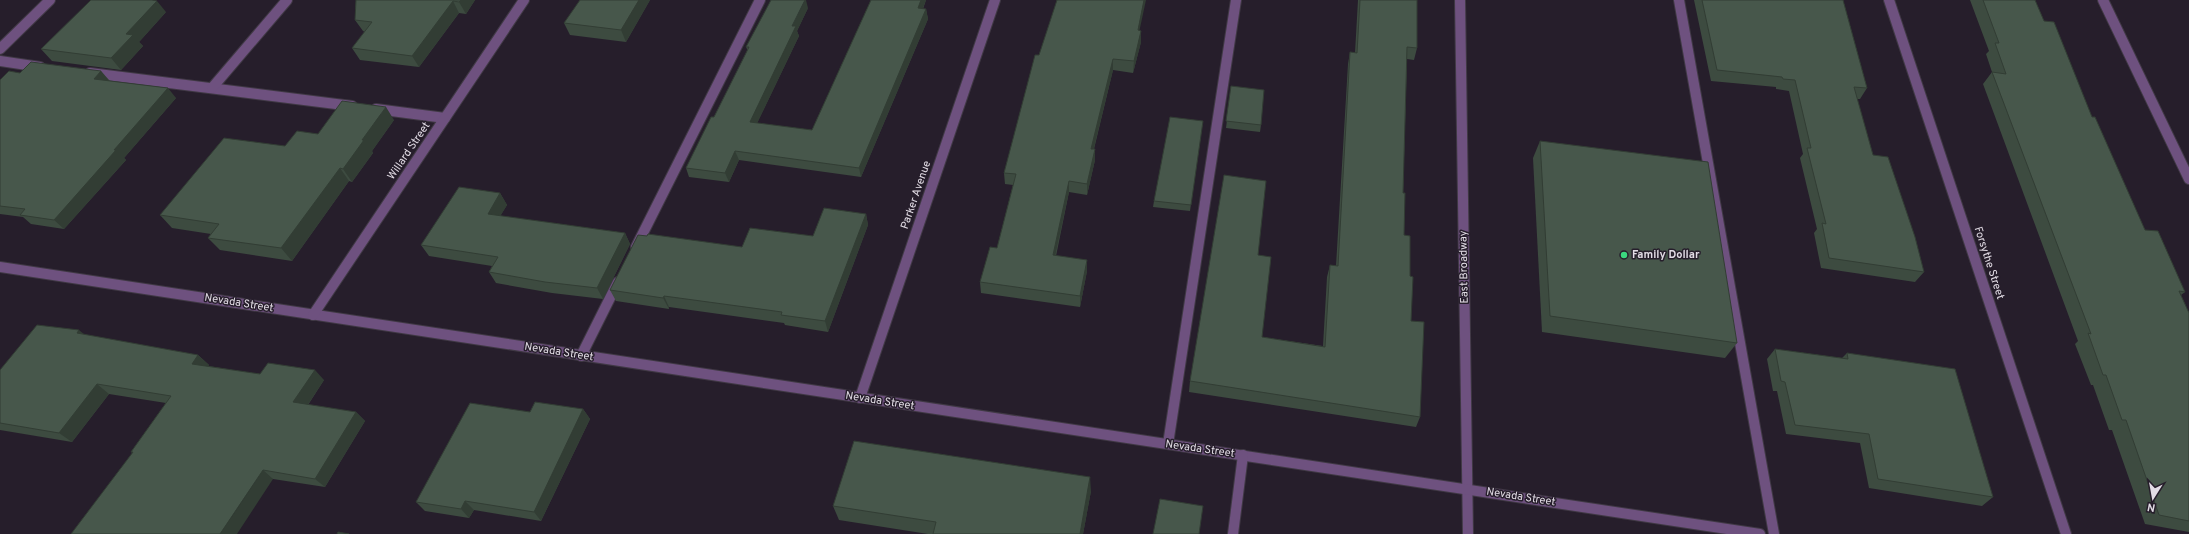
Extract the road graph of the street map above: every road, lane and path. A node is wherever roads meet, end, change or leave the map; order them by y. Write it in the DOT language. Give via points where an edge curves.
graph roads {
  1 [pos="50,0"];
  2 [pos="287,0"];
  3 [pos="524,0"];
  4 [pos="760,0"];
  5 [pos="995,0"];
  6 [pos="1236,0"];
  7 [pos="1460,0"];
  8 [pos="1679,0"];
  9 [pos="1889,0"];
  10 [pos="2102,0"];
  11 [pos="0,49"];
  12 [pos="0,61"];
  13 [pos="47,67"];
  14 [pos="78,71"];
  15 [pos="212,88"];
  16 [pos="445,118"];
  17 [pos="2189,179"];
  18 [pos="632,256"];
  19 [pos="0,267"];
  20 [pos="624,270"];
  21 [pos="313,314"];
  22 [pos="581,356"];
  23 [pos="860,398"];
  24 [pos="1168,444"];
  25 [pos="1243,455"];
  26 [pos="1467,489"];
  27 [pos="1233,534"];
  28 [pos="1468,534"];
  29 [pos="1760,534"];
  30 [pos="1774,534"];
  31 [pos="2066,534"];
  1 -- 11 [label="street"];
  2 -- 15 [label="street"];
  3 -- 16 [label="street, Willard Street"];
  4 -- 18 [label="street"];
  5 -- 23 [label="street, Parker Avenue"];
  6 -- 24 [label="street"];
  7 -- 26 [label="street, East Broadway"];
  8 -- 30 [label="street"];
  9 -- 31 [label="street, Forsythe Street"];
  10 -- 17 [label="street"];
  12 -- 13 [label="street"];
  14 -- 15 [label="street"];
  15 -- 16 [label="street"];
  16 -- 21 [label="street, Willard Street"];
  19 -- 21 [label="street, Nevada Street"];
  20 -- 22 [label="street"];
  21 -- 22 [label="street, Nevada Street"];
  22 -- 23 [label="street, Nevada Street"];
  23 -- 24 [label="street, Nevada Street"];
  24 -- 25 [label="street, Nevada Street"];
  25 -- 26 [label="street, Nevada Street"];
  25 -- 27 [label="street"];
  26 -- 28 [label="street, East Broadway"];
  26 -- 29 [label="street, Nevada Street"];
}
